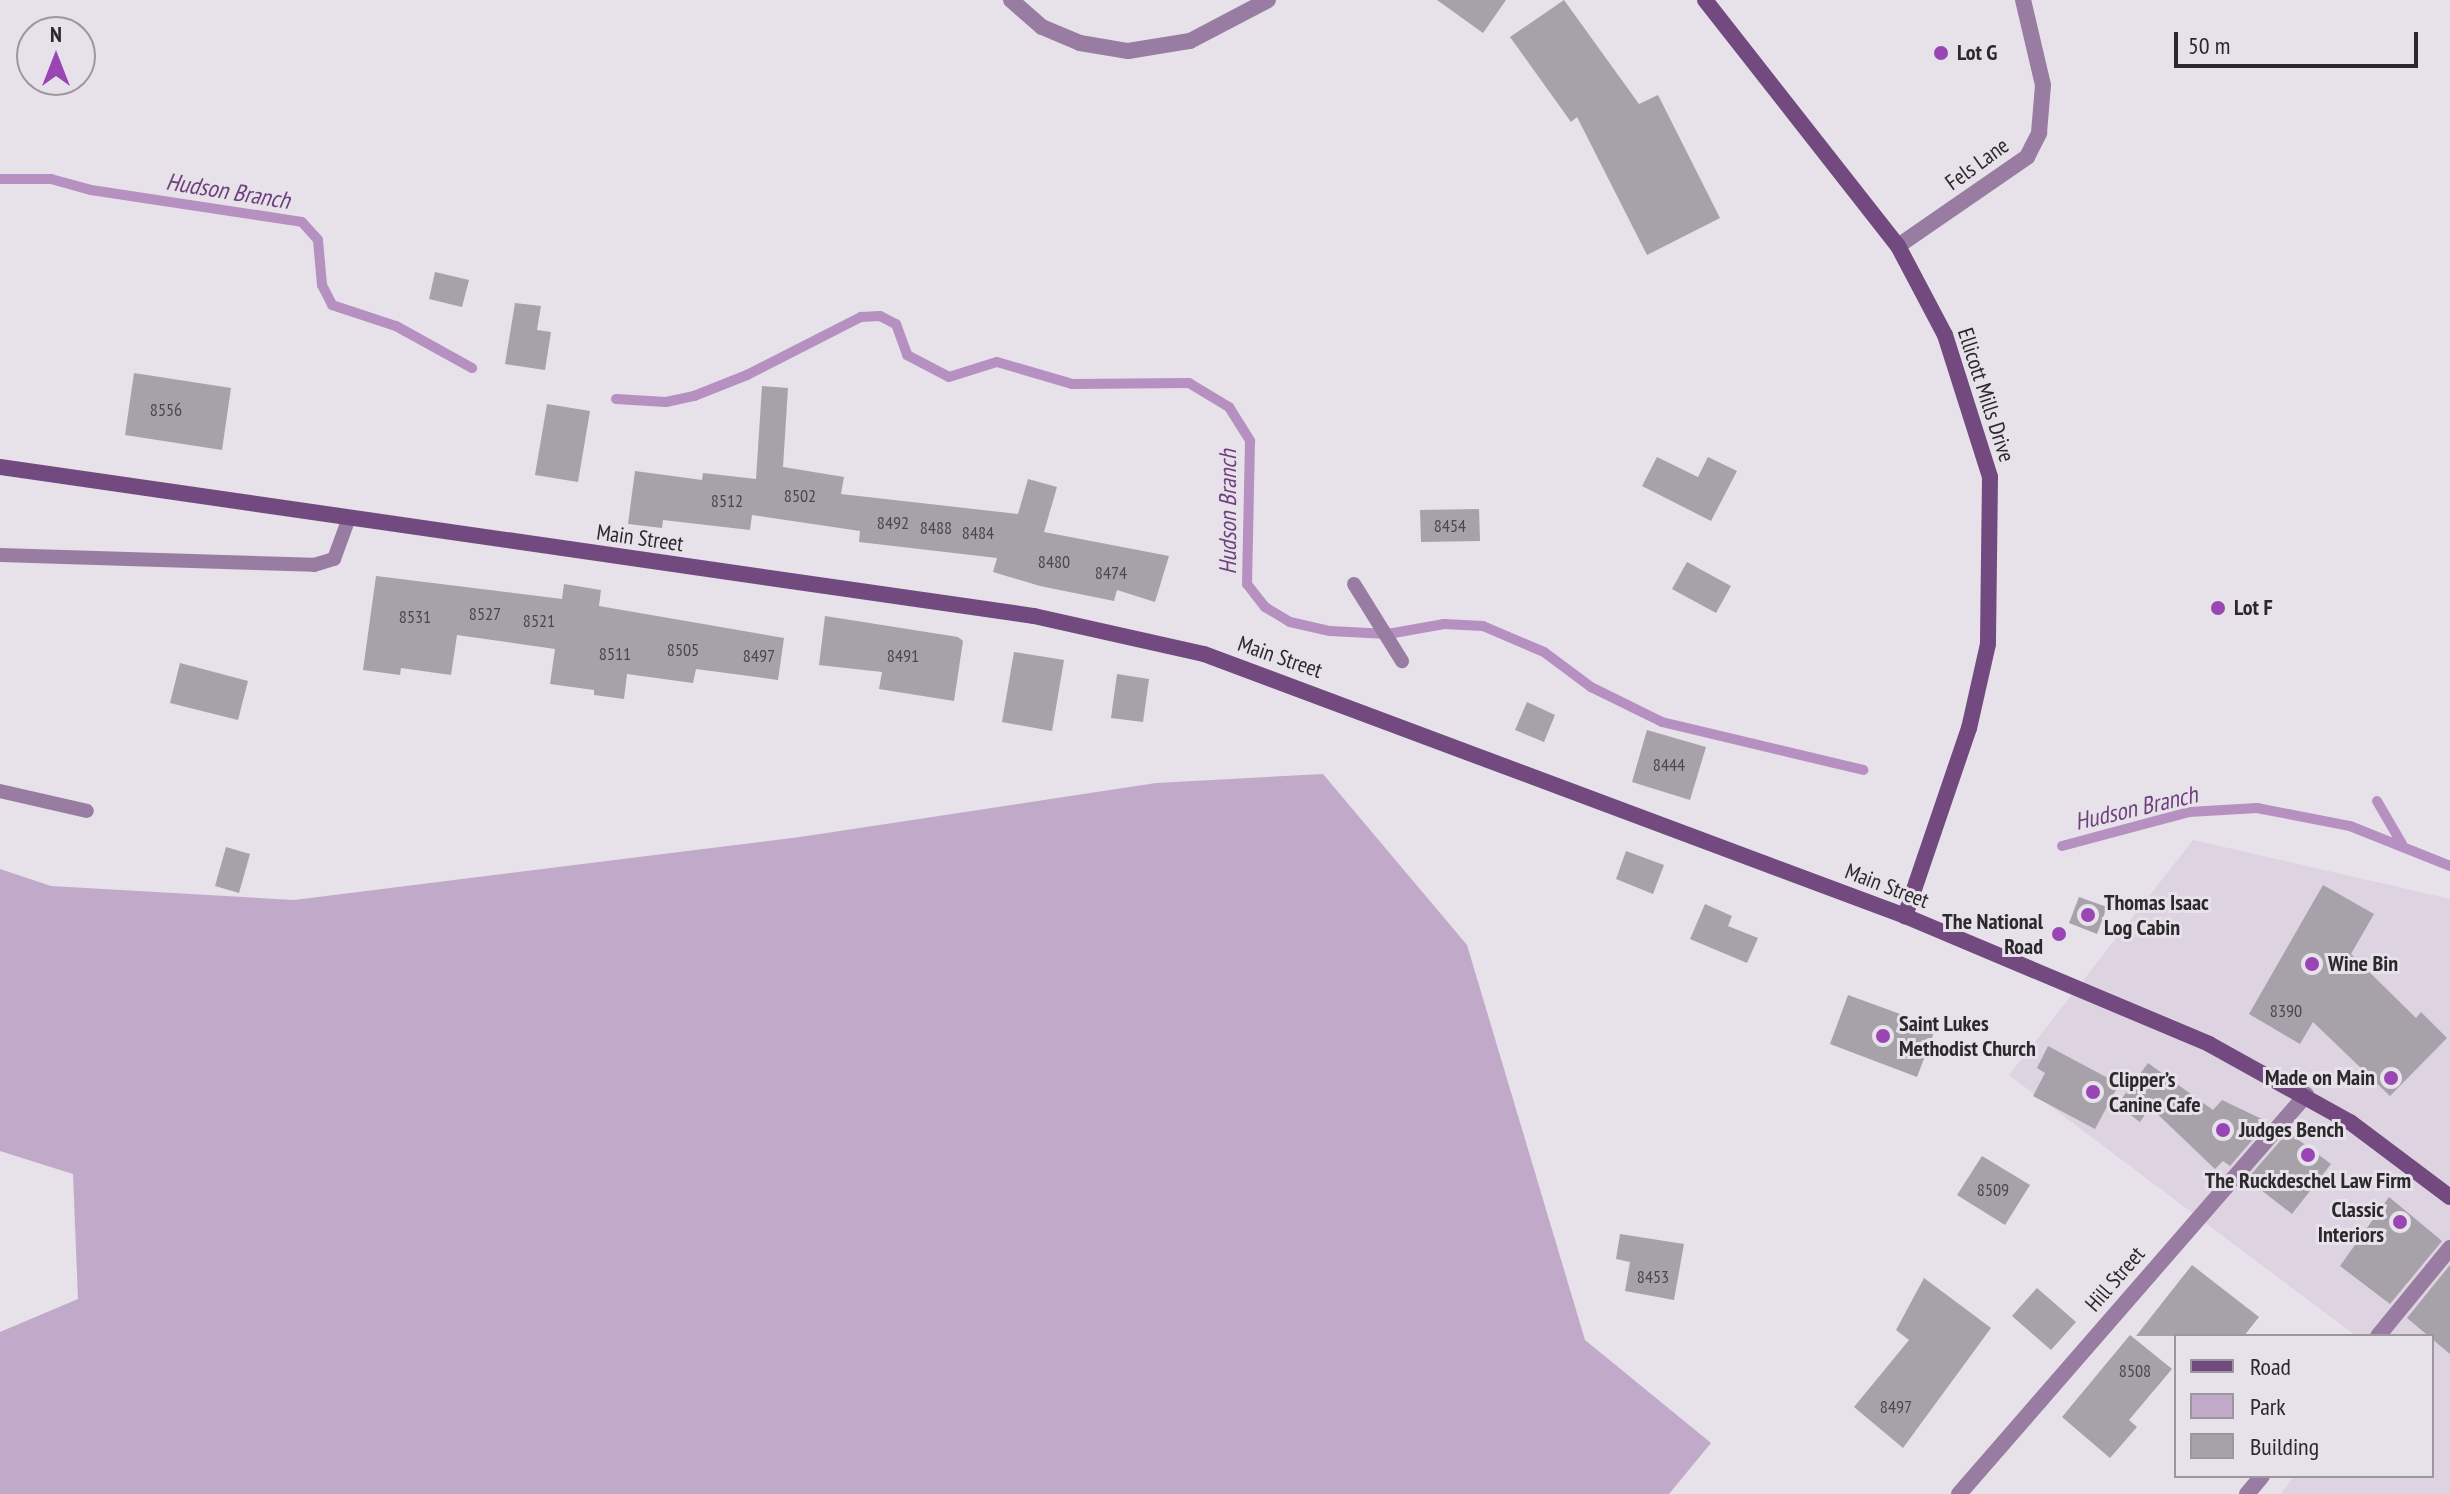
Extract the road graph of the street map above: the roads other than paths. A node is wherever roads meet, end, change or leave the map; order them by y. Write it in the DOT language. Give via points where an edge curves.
graph roads {
  1 [pos="1011,0"];
  2 [pos="1268,0"];
  3 [pos="1705,0"];
  4 [pos="2023,0"];
  5 [pos="1898,246"];
  6 [pos="0,467"];
  7 [pos="349,518"];
  8 [pos="0,555"];
  9 [pos="1354,584"];
  10 [pos="1402,661"];
  11 [pos="0,791"];
  12 [pos="87,811"];
  13 [pos="1905,916"];
  14 [pos="2306,1095"];
  15 [pos="2450,1197"];
  16 [pos="2450,1248"];
  17 [pos="2380,1334"];
  18 [pos="2260,1478"];
  19 [pos="1959,1494"];
  20 [pos="2247,1494"];
  1 -- 2 [label="street" via="1042,27 1080,43 1128,51 1190,41"];
  3 -- 5 [label="main road, Ellicott Mills Drive"];
  4 -- 5 [label="street, Fels Lane" via="2043,85 2039,133 2027,157"];
  5 -- 13 [label="main road, Ellicott Mills Drive" via="1945,335 1973,412 1990,477 1993,567 1988,644 1969,728"];
  6 -- 7 [label="main road, Main Street"];
  7 -- 8 [label="lane" via="334,559 314,565"];
  7 -- 13 [label="main road, Main Street" via="1034,616 1204,654"];
  9 -- 10 [label="lane"];
  11 -- 12 [label="lane"];
  13 -- 14 [label="main road, Main Street" via="2233,1055"];
  14 -- 15 [label="main road, Main Street" via="2392,1151"];
  14 -- 19 [label="street, Hill Street"];
  16 -- 17 [label="street"];
  18 -- 20 [label="street"];
}
